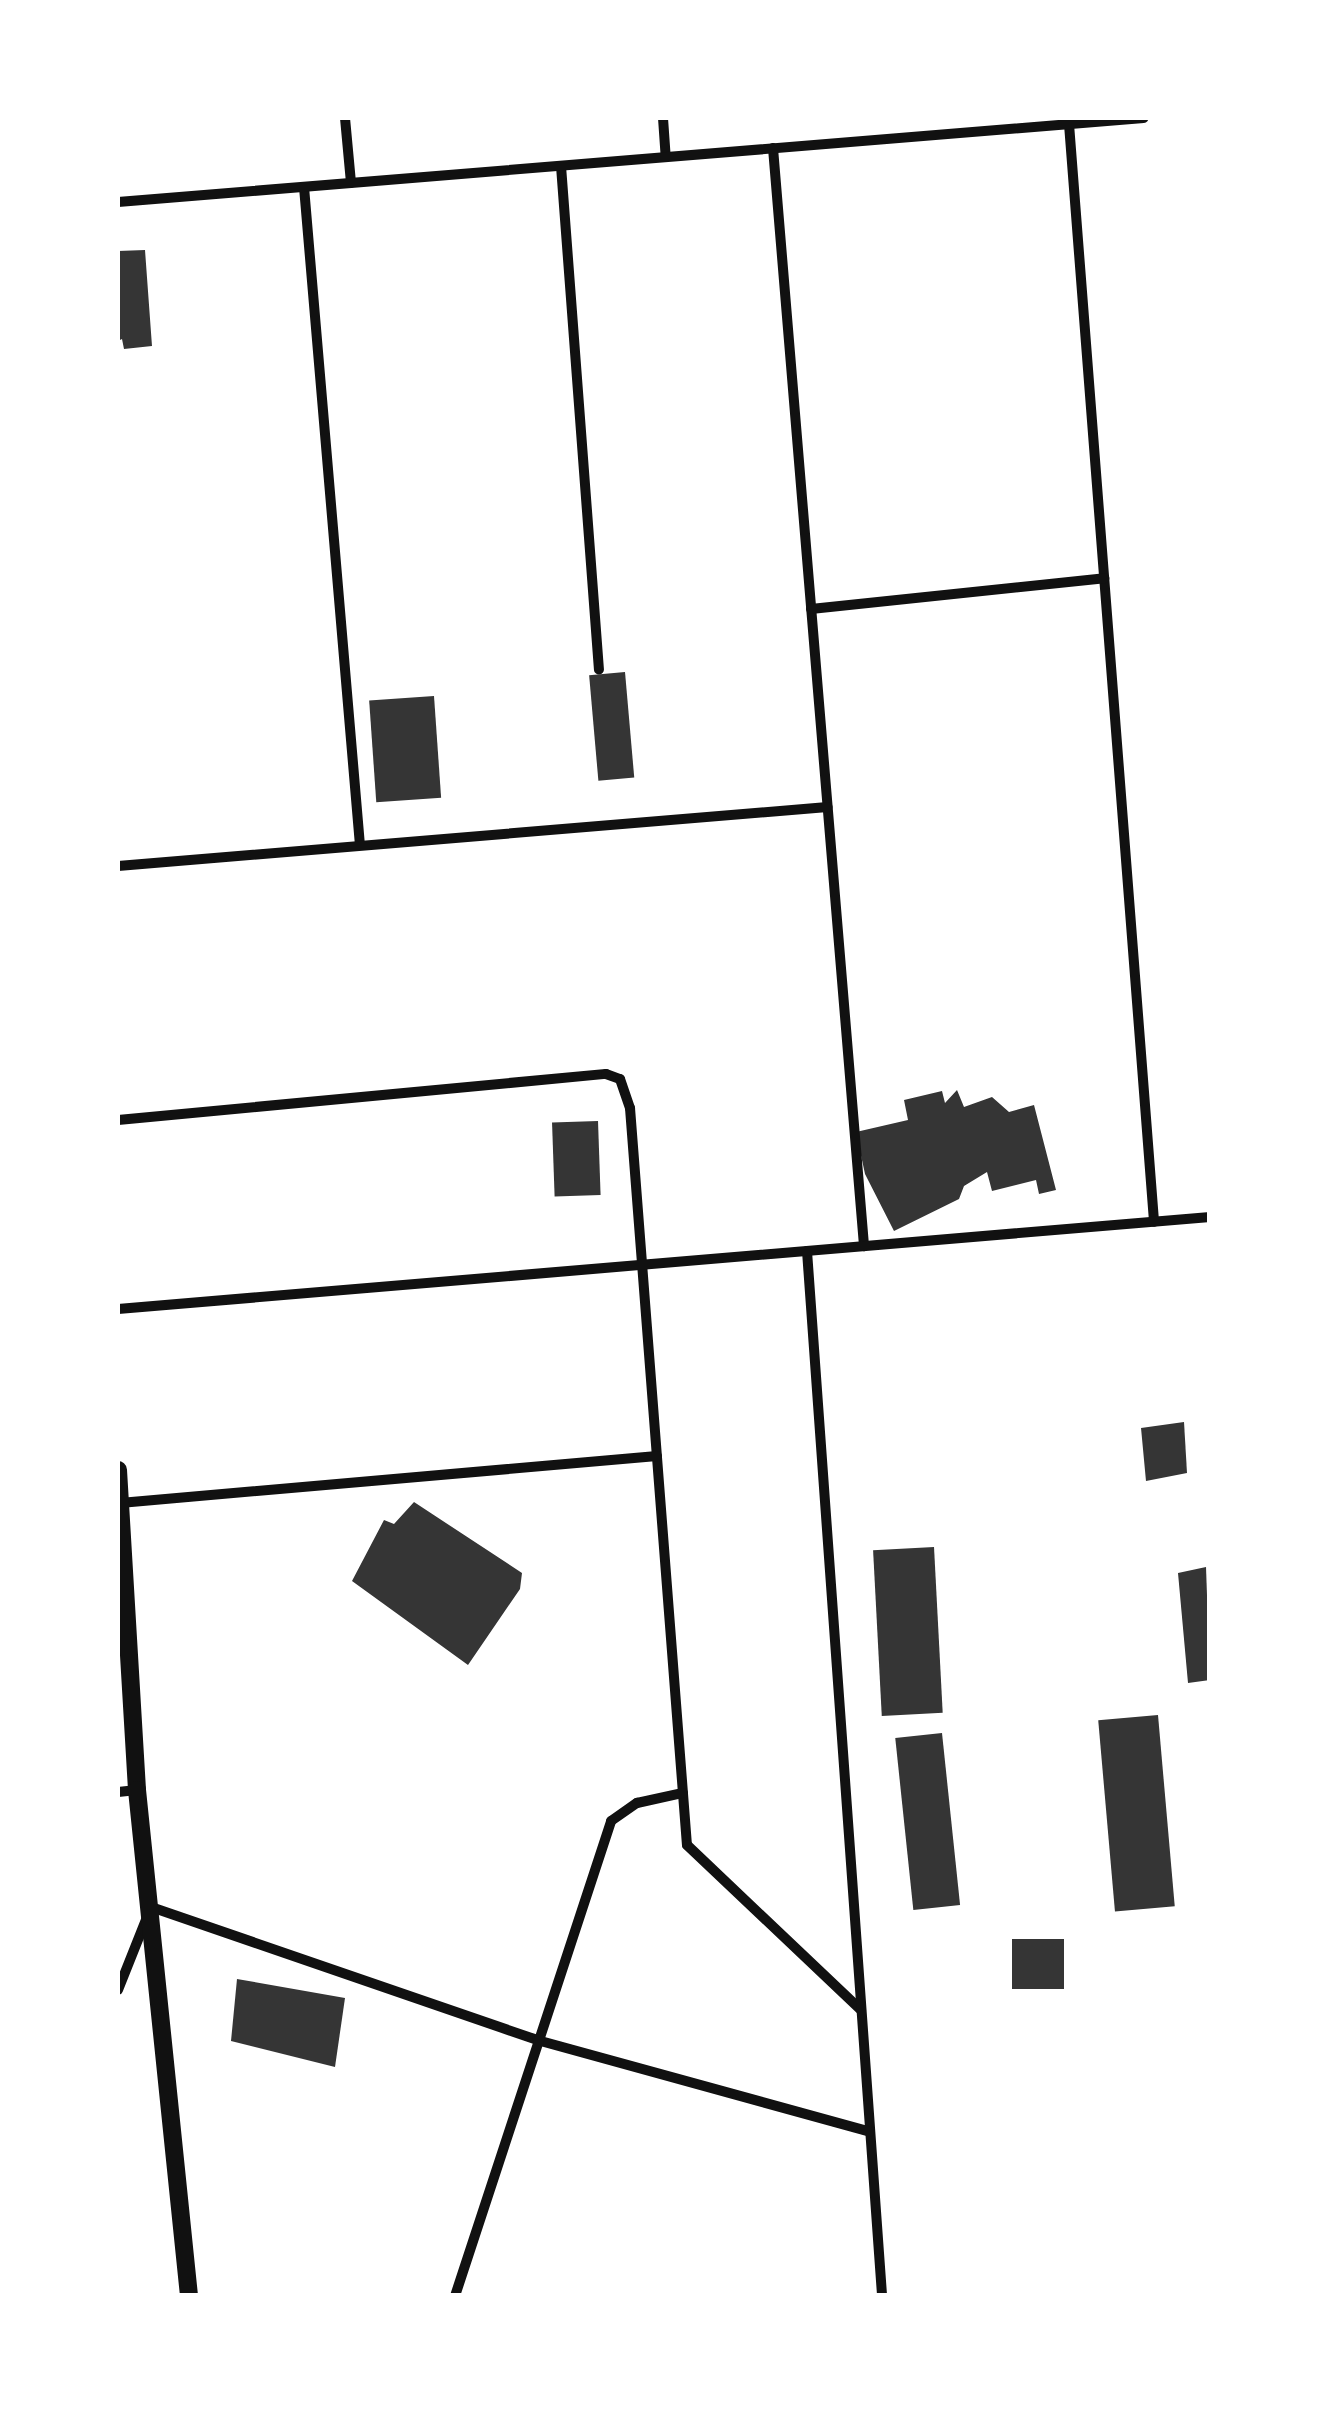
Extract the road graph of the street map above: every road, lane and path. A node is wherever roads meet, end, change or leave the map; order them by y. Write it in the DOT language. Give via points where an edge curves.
graph roads {
  1 [pos="345,118"];
  2 [pos="662,118"];
  3 [pos="979,118"];
  4 [pos="1144,118"];
  5 [pos="1069,124"];
  6 [pos="980,131"];
  7 [pos="773,148"];
  8 [pos="666,157"];
  9 [pos="561,166"];
  10 [pos="351,183"];
  11 [pos="304,186"];
  12 [pos="118,202"];
  13 [pos="1104,578"];
  14 [pos="812,608"];
  15 [pos="599,670"];
  16 [pos="828,807"];
  17 [pos="360,846"];
  18 [pos="118,866"];
  19 [pos="118,1120"];
  20 [pos="1210,1218"];
  21 [pos="1154,1222"];
  22 [pos="864,1246"];
  23 [pos="806,1251"];
  24 [pos="641,1265"];
  25 [pos="118,1308"];
  26 [pos="657,1456"];
  27 [pos="118,1470"];
  28 [pos="120,1504"];
  29 [pos="127,1791"];
  30 [pos="683,1793"];
  31 [pos="152,1907"];
  32 [pos="118,1990"];
  33 [pos="861,2010"];
  34 [pos="536,2040"];
  35 [pos="870,2132"];
  36 [pos="189,2296"];
  37 [pos="455,2296"];
  38 [pos="882,2296"];
  1 -- 10 [label="street"];
  2 -- 8 [label="street"];
  3 -- 6 [label="street"];
  4 -- 5 [label="street"];
  5 -- 6 [label="street"];
  5 -- 13 [label="street"];
  6 -- 7 [label="street"];
  7 -- 8 [label="street"];
  7 -- 14 [label="street"];
  8 -- 9 [label="street"];
  9 -- 10 [label="street"];
  9 -- 15 [label="street"];
  10 -- 11 [label="street"];
  11 -- 12 [label="street"];
  11 -- 17 [label="street"];
  13 -- 14 [label="street"];
  13 -- 21 [label="street"];
  14 -- 16 [label="street"];
  16 -- 17 [label="street"];
  16 -- 22 [label="street"];
  17 -- 18 [label="street"];
  19 -- 24 [label="street" via="606,1074 620,1079 630,1108"];
  20 -- 21 [label="street"];
  21 -- 22 [label="street"];
  22 -- 23 [label="street"];
  23 -- 24 [label="street"];
  23 -- 33 [label="street"];
  24 -- 25 [label="street"];
  24 -- 26 [label="street"];
  26 -- 28 [label="street"];
  26 -- 30 [label="street"];
  27 -- 28 [label="street"];
  28 -- 29 [label="street"];
  29 -- 31 [label="street"];
  30 -- 33 [label="street" via="687,1845"];
  30 -- 34 [label="street" via="637,1803 612,1821"];
  31 -- 32 [label="street"];
  31 -- 34 [label="street"];
  31 -- 36 [label="street"];
  33 -- 35 [label="street"];
  34 -- 35 [label="street"];
  34 -- 37 [label="street"];
  35 -- 38 [label="street"];
}
